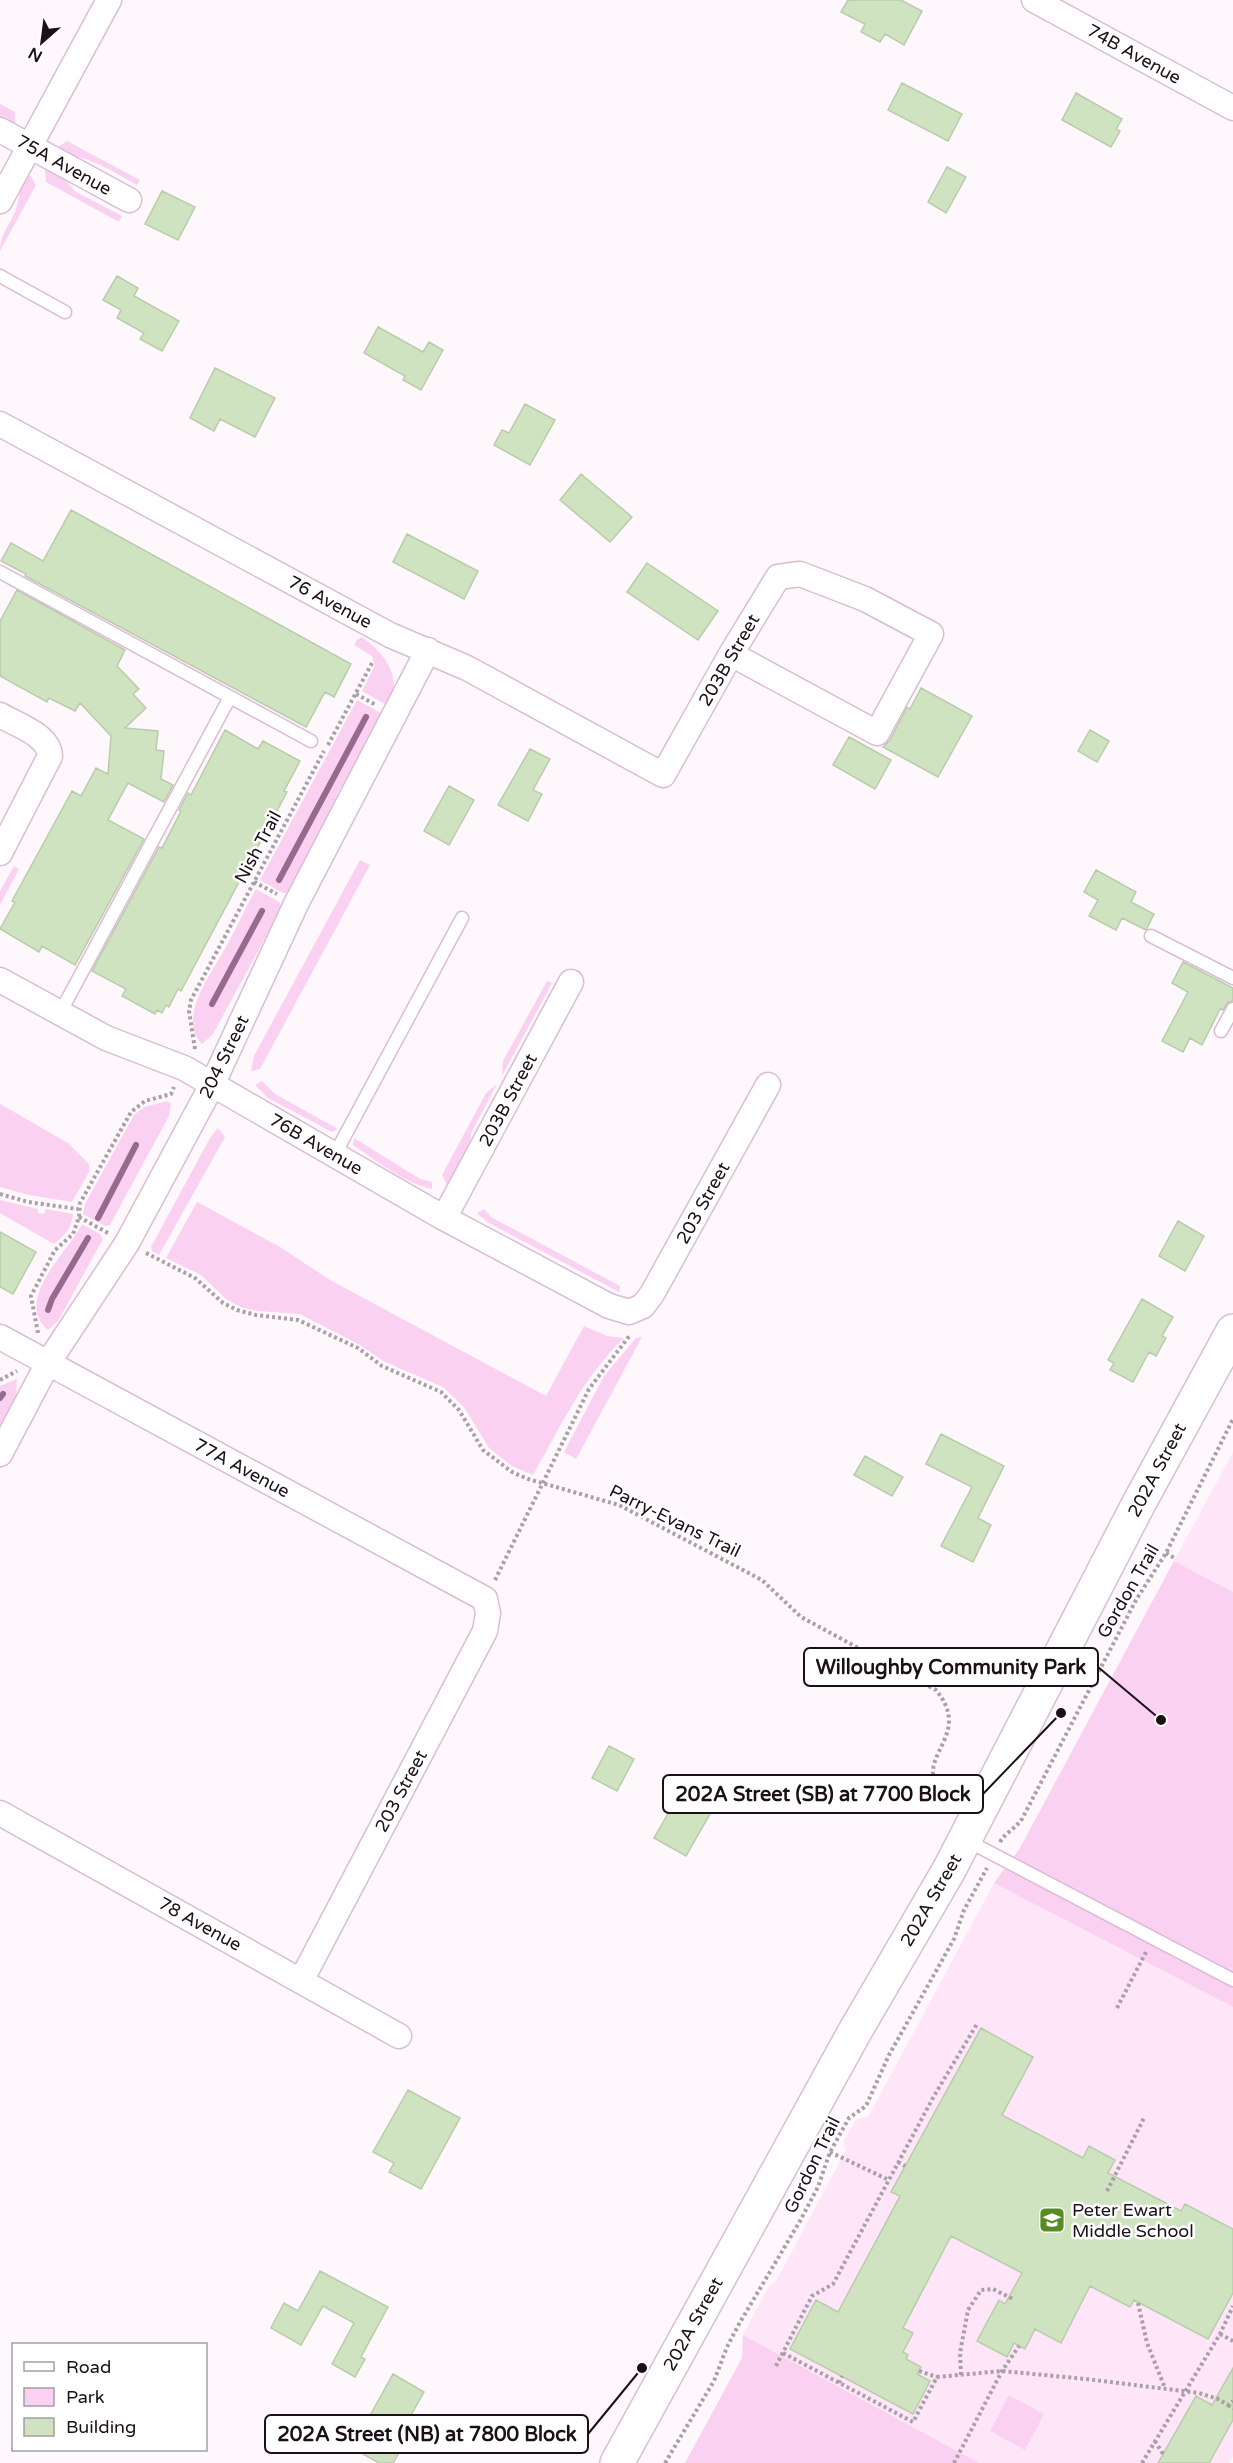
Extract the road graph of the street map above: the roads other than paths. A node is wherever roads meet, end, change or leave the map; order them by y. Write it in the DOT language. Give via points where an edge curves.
graph roads {
  1 [pos="109,0"];
  2 [pos="1034,0"];
  3 [pos="1233,108"];
  4 [pos="0,130"];
  5 [pos="30,146"];
  6 [pos="129,200"];
  7 [pos="0,201"];
  8 [pos="0,276"];
  9 [pos="65,312"];
  10 [pos="0,424"];
  11 [pos="0,572"];
  12 [pos="428,650"];
  13 [pos="731,654"];
  14 [pos="230,697"];
  15 [pos="0,716"];
  16 [pos="311,741"];
  17 [pos="663,775"];
  18 [pos="0,853"];
  19 [pos="462,918"];
  20 [pos="1151,936"];
  21 [pos="1233,978"];
  22 [pos="0,980"];
  23 [pos="571,982"];
  24 [pos="1233,1009"];
  25 [pos="60,1013"];
  26 [pos="1221,1031"];
  27 [pos="212,1085"];
  28 [pos="768,1085"];
  29 [pos="335,1154"];
  30 [pos="444,1218"];
  31 [pos="630,1324"];
  32 [pos="1233,1330"];
  33 [pos="0,1337"];
  34 [pos="48,1363"];
  35 [pos="0,1454"];
  36 [pos="485,1599"];
  37 [pos="0,1813"];
  38 [pos="965,1840"];
  39 [pos="1233,1980"];
  40 [pos="301,1981"];
  41 [pos="399,2036"];
  42 [pos="617,2463"];
  1 -- 5 [label="street"];
  2 -- 3 [label="street, 74B Avenue"];
  4 -- 5 [label="street, 75A Avenue"];
  5 -- 6 [label="street, 75A Avenue"];
  5 -- 7 [label="street"];
  8 -- 9 [label="lane"];
  10 -- 12 [label="street, 76 Avenue" via="390,635"];
  11 -- 14 [label="lane"];
  12 -- 17 [label="street, 76 Avenue"];
  12 -- 27 [label="street, 204 Street" via="296,904"];
  13 -- 13 [label="street, 203B Street" via="778,577 800,574 865,598 931,634 877,733"];
  13 -- 17 [label="street, 203B Street"];
  14 -- 16 [label="lane"];
  14 -- 25 [label="lane"];
  15 -- 18 [label="street" via="42,739 50,748 43,774"];
  19 -- 29 [label="lane"];
  20 -- 21 [label="lane"];
  22 -- 25 [label="street, 76B Avenue"];
  23 -- 30 [label="street, 203B Street"];
  24 -- 26 [label="lane"];
  25 -- 27 [label="street, 76B Avenue" via="106,1038 175,1064"];
  27 -- 29 [label="street, 76B Avenue"];
  27 -- 34 [label="street, 204 Street" via="127,1243"];
  28 -- 31 [label="street, 203 Street" via="652,1294"];
  29 -- 30 [label="street, 76B Avenue"];
  30 -- 31 [label="street, 76B Avenue" via="609,1306"];
  32 -- 38 [label="main road, 202A Street" via="1138,1504"];
  33 -- 34 [label="street, 77A Avenue"];
  34 -- 35 [label="street, 204 Street"];
  34 -- 36 [label="street, 77A Avenue"];
  36 -- 40 [label="street, 203 Street" via="485,1631"];
  37 -- 40 [label="street, 78 Avenue"];
  38 -- 39 [label="lane"];
  38 -- 42 [label="main road, 202A Street"];
  40 -- 41 [label="street, 78 Avenue"];
}
